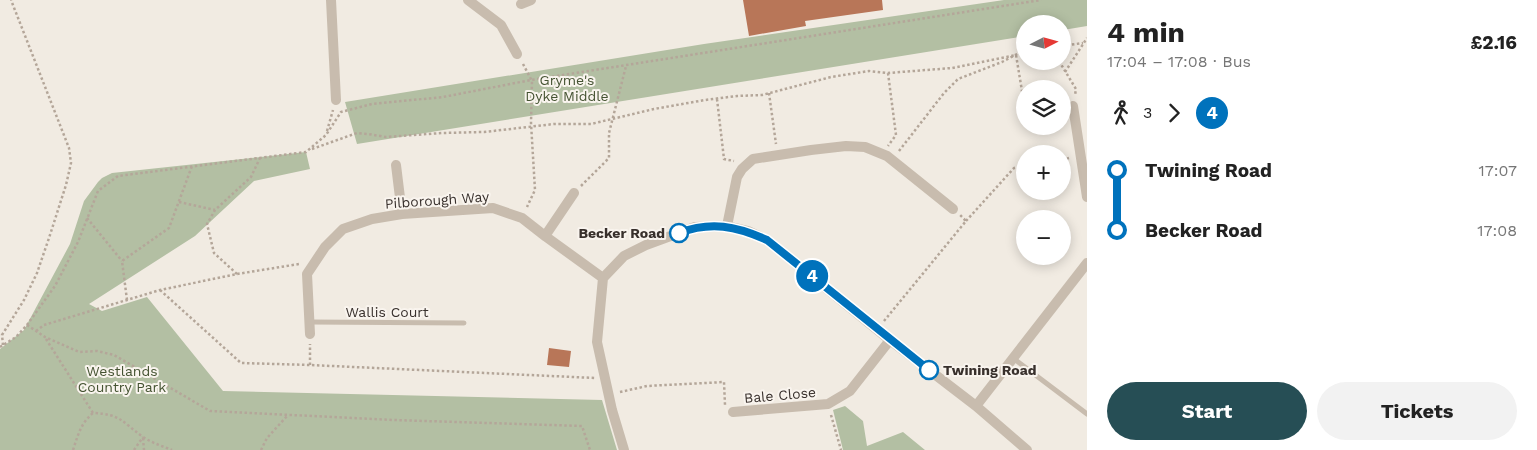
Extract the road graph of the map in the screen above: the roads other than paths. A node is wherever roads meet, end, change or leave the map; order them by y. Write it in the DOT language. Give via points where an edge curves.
graph roads {
  1 [pos="331,0"];
  2 [pos="468,0"];
  3 [pos="531,0"];
  4 [pos="521,4"];
  5 [pos="517,54"];
  6 [pos="336,100"];
  7 [pos="1073,106"];
  8 [pos="396,165"];
  9 [pos="574,193"];
  10 [pos="1087,197"];
  11 [pos="953,209"];
  12 [pos="402,214"];
  13 [pos="727,226"];
  14 [pos="545,236"];
  15 [pos="1087,263"];
  16 [pos="603,278"];
  17 [pos="310,322"];
  18 [pos="464,324"];
  19 [pos="310,334"];
  20 [pos="890,340"];
  21 [pos="1013,358"];
  22 [pos="976,406"];
  23 [pos="733,412"];
  24 [pos="1087,414"];
  25 [pos="624,450"];
  26 [pos="1027,450"];
  1 -- 6 [label="street"];
  2 -- 5 [label="street" via="501,25"];
  3 -- 4 [label="street"];
  7 -- 10 [label="street"];
  8 -- 12 [label="street"];
  9 -- 14 [label="street"];
  11 -- 13 [label="street" via="882,154 865,147 846,146 753,159 737,178"];
  12 -- 14 [label="street, Pilborough Way" via="493,208 522,218"];
  12 -- 17 [label="street, Pilborough Way" via="372,219 343,229 325,247 307,274"];
  13 -- 16 [label="street" via="695,227 646,245 624,256"];
  13 -- 20 [label="street" via="767,240"];
  14 -- 16 [label="street, Pilborough Way"];
  15 -- 21 [label="street"];
  16 -- 25 [label="street" via="597,342"];
  17 -- 18 [label="lane, Wallis Court"];
  17 -- 19 [label="street, Pilborough Way"];
  20 -- 22 [label="street"];
  20 -- 23 [label="street, Bale Close" via="850,391 828,404"];
  21 -- 22 [label="street"];
  21 -- 24 [label="lane"];
  22 -- 26 [label="street"];
}
